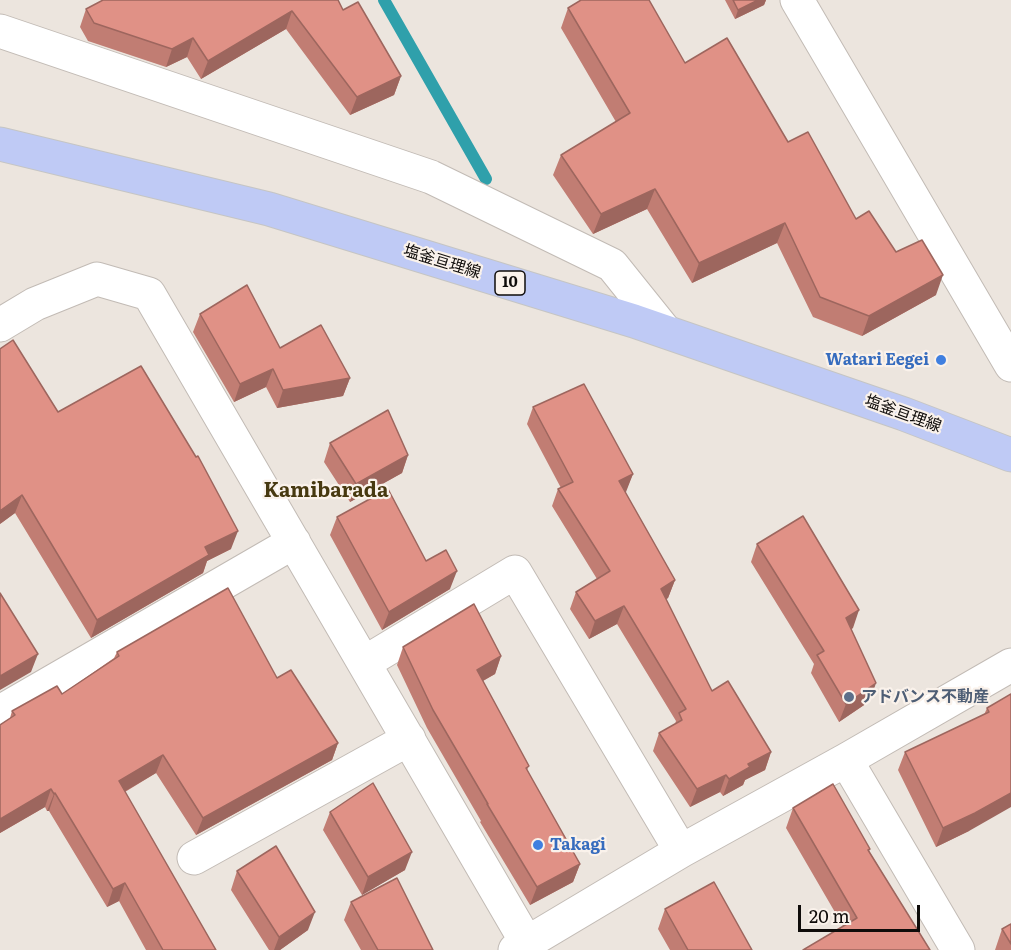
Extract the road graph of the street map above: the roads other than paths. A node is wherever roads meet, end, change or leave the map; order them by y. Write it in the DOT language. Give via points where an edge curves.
graph roads {
  1 [pos="797,0"];
  2 [pos="0,31"];
  3 [pos="0,144"];
  4 [pos="0,325"];
  5 [pos="665,331"];
  6 [pos="1011,365"];
  7 [pos="1011,455"];
  8 [pos="294,542"];
  9 [pos="364,663"];
  10 [pos="1011,664"];
  11 [pos="0,712"];
  12 [pos="409,739"];
  13 [pos="846,760"];
  14 [pos="681,851"];
  15 [pos="194,858"];
  16 [pos="524,948"];
  17 [pos="958,950"];
  1 -- 6 [label="street"];
  2 -- 5 [label="street" via="431,177 612,265"];
  3 -- 5 [label="main road, 塩釜亘理線 / 10" via="268,209"];
  4 -- 8 [label="street" via="35,304 97,279 149,294"];
  5 -- 7 [label="main road, 塩釜亘理線 / 10"];
  8 -- 9 [label="street"];
  8 -- 11 [label="street"];
  9 -- 12 [label="street"];
  9 -- 14 [label="street" via="515,572"];
  10 -- 13 [label="street"];
  12 -- 15 [label="street"];
  12 -- 16 [label="street"];
  13 -- 14 [label="street"];
  13 -- 17 [label="street"];
  14 -- 16 [label="street"];
}
